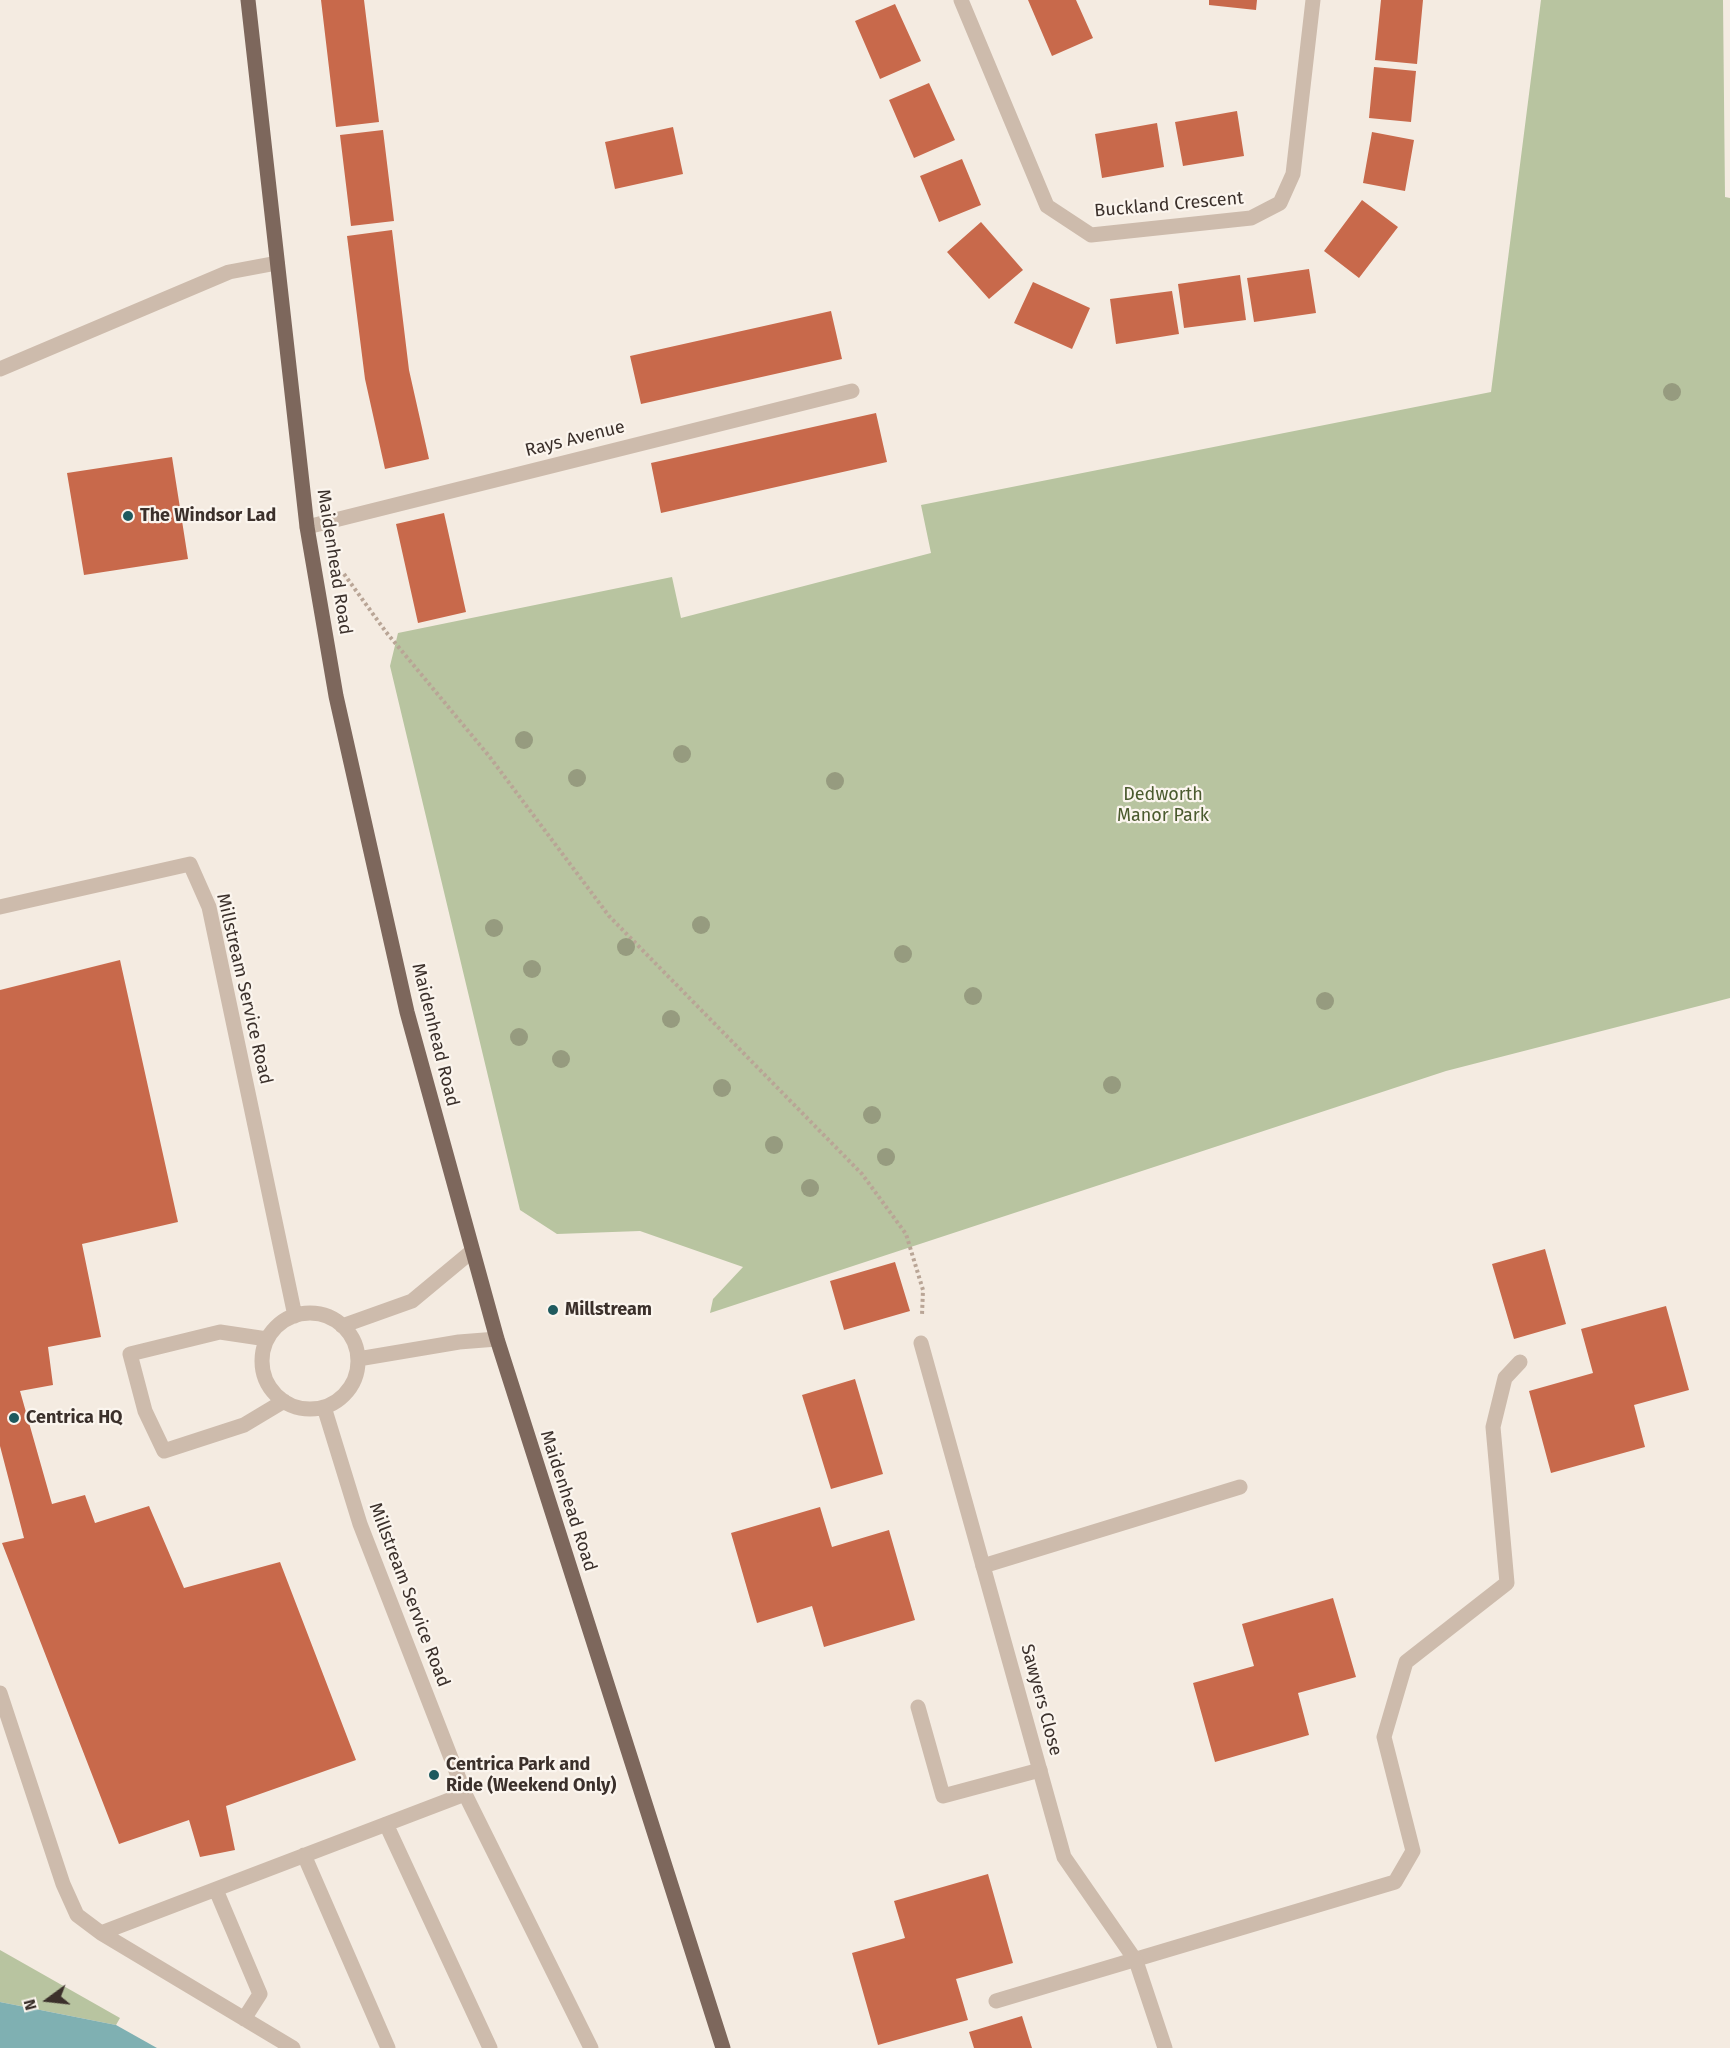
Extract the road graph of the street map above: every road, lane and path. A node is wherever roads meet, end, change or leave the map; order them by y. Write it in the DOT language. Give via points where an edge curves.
graph roads {
  1 [pos="248,0"];
  2 [pos="961,0"];
  3 [pos="1312,0"];
  4 [pos="277,263"];
  5 [pos="0,369"];
  6 [pos="852,391"];
  7 [pos="307,526"];
  8 [pos="312,558"];
  9 [pos="0,908"];
  10 [pos="471,1252"];
  11 [pos="295,1316"];
  12 [pos="342,1326"];
  13 [pos="267,1339"];
  14 [pos="497,1339"];
  15 [pos="921,1343"];
  16 [pos="358,1359"];
  17 [pos="1520,1362"];
  18 [pos="284,1401"];
  19 [pos="324,1407"];
  20 [pos="1240,1487"];
  21 [pos="983,1566"];
  22 [pos="0,1693"];
  23 [pos="918,1707"];
  24 [pos="1040,1770"];
  25 [pos="465,1794"];
  26 [pos="386,1824"];
  27 [pos="304,1856"];
  28 [pos="216,1890"];
  29 [pos="101,1933"];
  30 [pos="1136,1961"];
  31 [pos="996,2001"];
  32 [pos="244,2019"];
  33 [pos="293,2048"];
  34 [pos="388,2048"];
  35 [pos="490,2048"];
  36 [pos="591,2048"];
  37 [pos="723,2048"];
  38 [pos="1165,2048"];
  1 -- 4 [label="main road, Maidenhead Road"];
  2 -- 3 [label="street, Buckland Crescent" via="1047,206 1091,235 1251,218 1280,203 1293,174"];
  4 -- 5 [label="street" via="229,272"];
  4 -- 7 [label="main road, Maidenhead Road"];
  6 -- 7 [label="street, Rays Avenue"];
  7 -- 8 [label="main road, Maidenhead Road"];
  8 -- 10 [label="main road, Maidenhead Road" via="336,696 407,1012"];
  8 -- 15 [label="path" via="336,562 386,632 489,756 609,916 862,1174 906,1234 922,1290"];
  9 -- 11 [label="street, Millstream Service Road" via="190,864 209,907"];
  10 -- 12 [label="street" via="412,1301"];
  10 -- 14 [label="main road, Maidenhead Road"];
  11 -- 12 [label="street" via="322,1314"];
  11 -- 13 [label="street" via="284,1321"];
  12 -- 16 [label="street" via="351,1336"];
  13 -- 18 [label="street" via="262,1365 273,1392"];
  13 -- 18 [label="street" via="220,1332 130,1354 146,1411 164,1451 244,1425"];
  14 -- 16 [label="street"];
  14 -- 37 [label="main road, Maidenhead Road"];
  15 -- 21 [label="street, Sawyers Close"];
  16 -- 19 [label="street" via="352,1386"];
  17 -- 30 [label="street" via="1505,1378 1493,1427 1507,1584 1406,1662 1384,1737 1413,1851 1395,1882"];
  18 -- 19 [label="street" via="309,1410"];
  19 -- 25 [label="street, Millstream Service Road" via="360,1524"];
  20 -- 21 [label="street"];
  21 -- 24 [label="street, Sawyers Close"];
  22 -- 29 [label="street" via="63,1884 77,1915"];
  23 -- 24 [label="street" via="943,1796"];
  24 -- 30 [label="street, Sawyers Close" via="1064,1857"];
  25 -- 26 [label="street"];
  25 -- 36 [label="street, Millstream Service Road"];
  26 -- 27 [label="street"];
  26 -- 35 [label="street"];
  27 -- 28 [label="street"];
  27 -- 34 [label="street"];
  28 -- 29 [label="street"];
  28 -- 32 [label="street" via="260,1994"];
  29 -- 32 [label="street"];
  30 -- 31 [label="street"];
  30 -- 38 [label="street, Sawyers Close"];
  32 -- 33 [label="street"];
}
